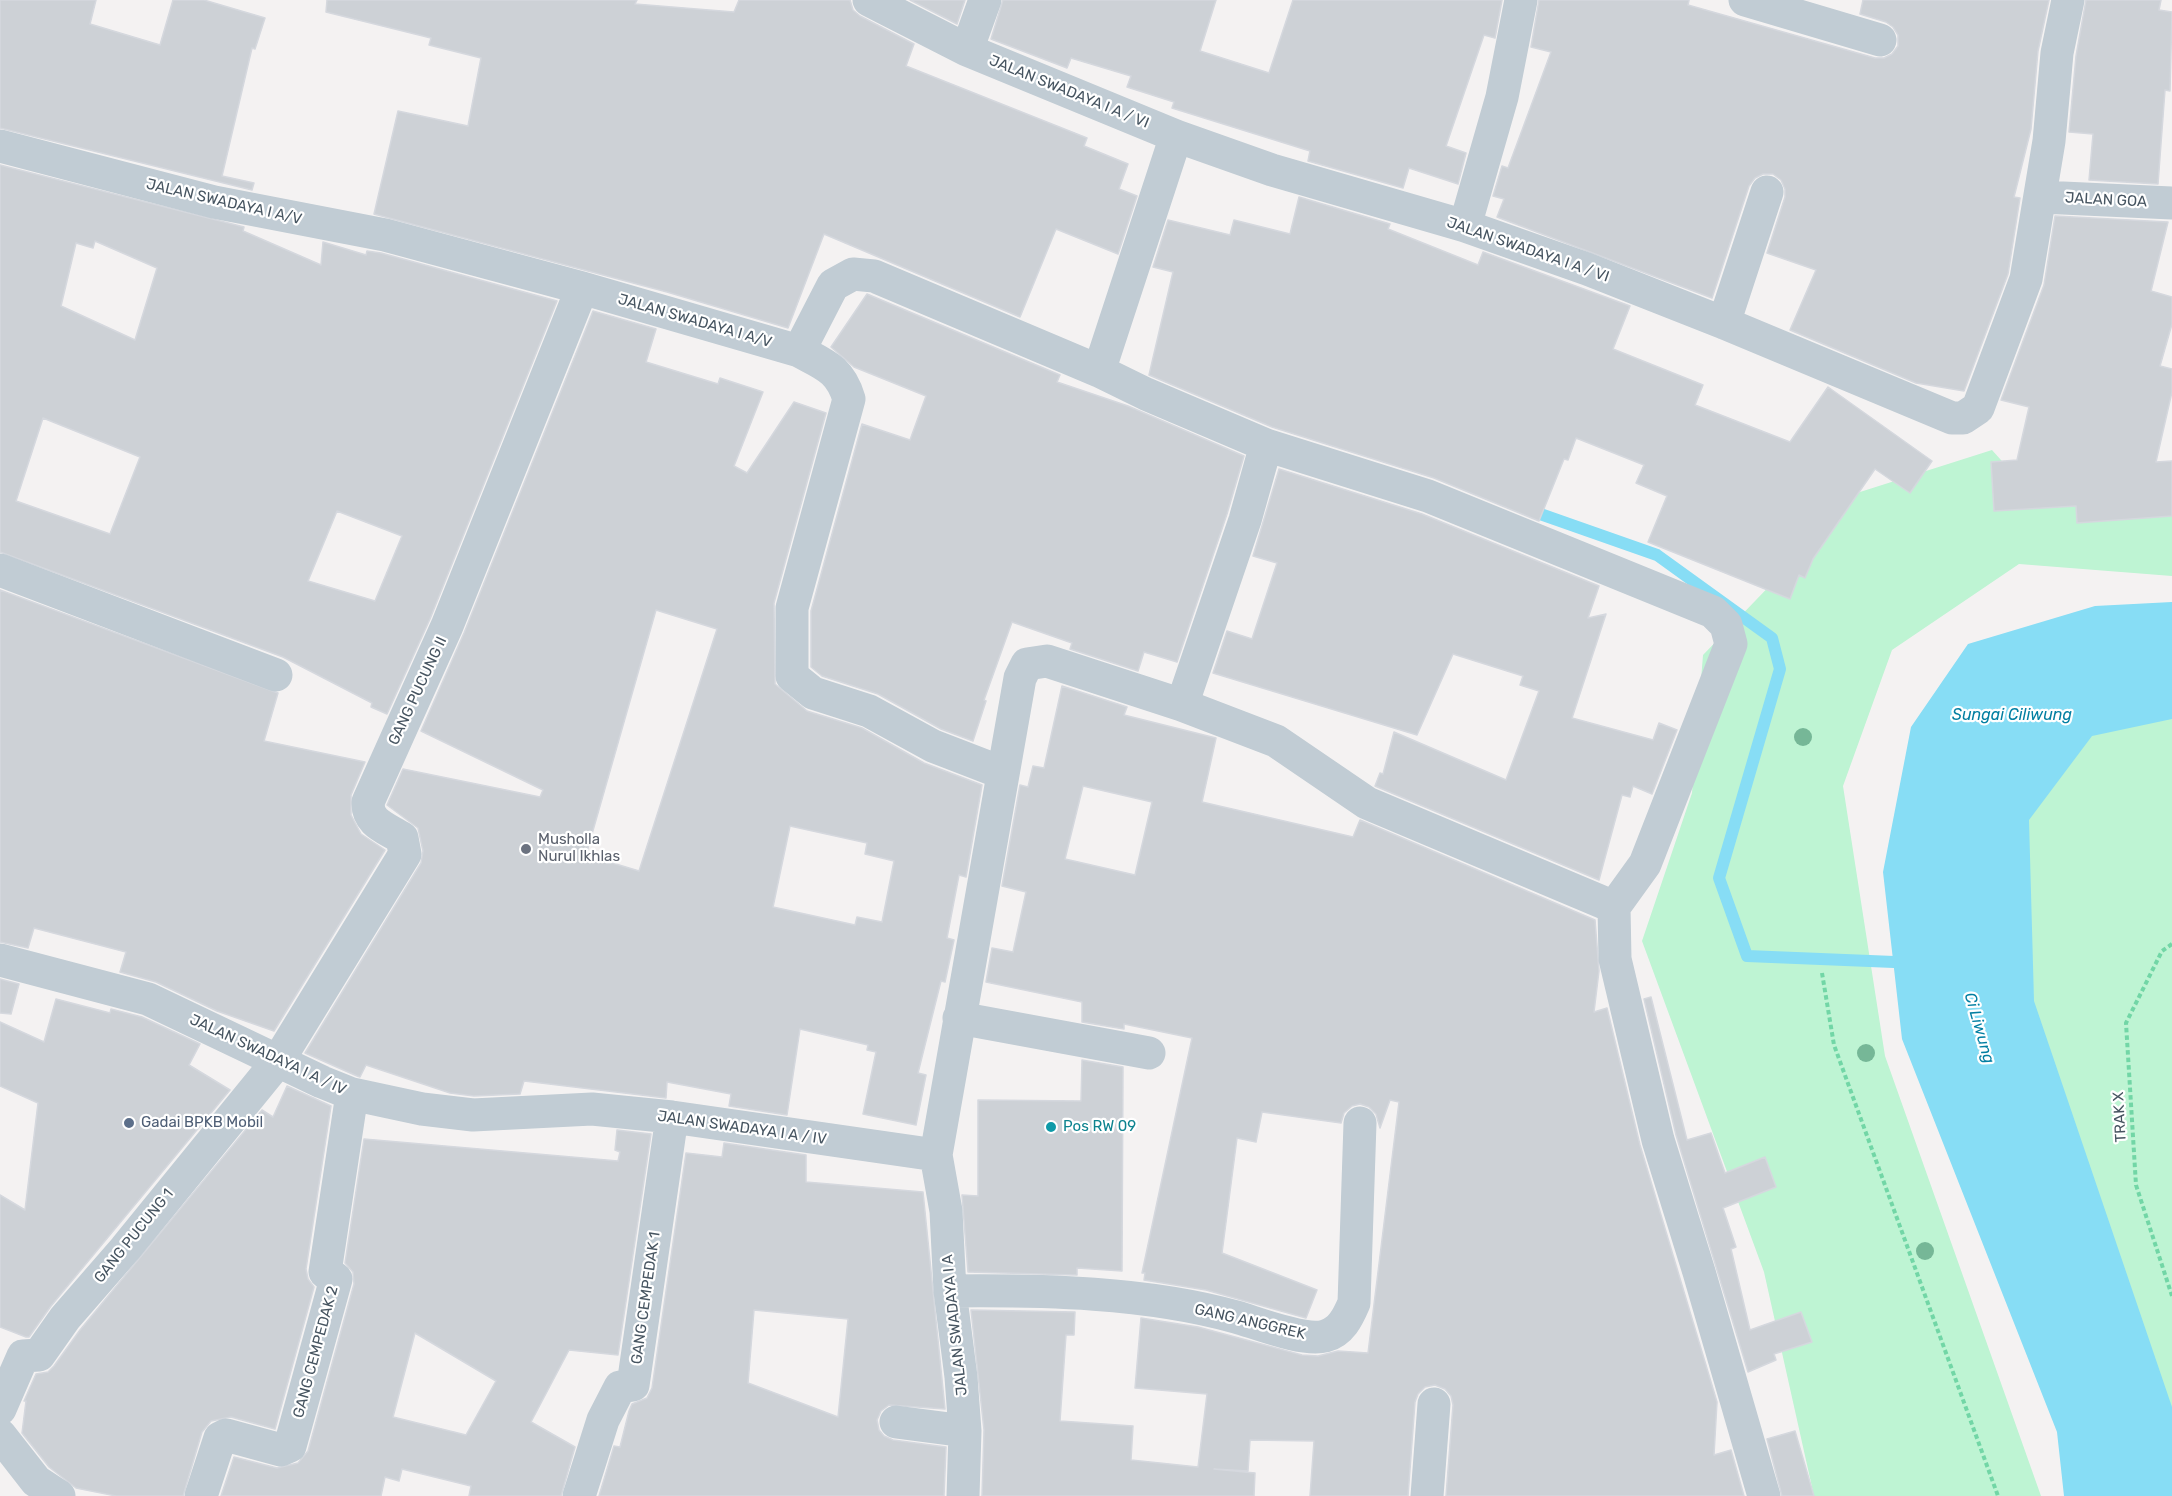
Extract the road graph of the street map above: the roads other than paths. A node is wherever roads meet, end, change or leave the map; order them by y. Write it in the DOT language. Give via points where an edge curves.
graph roads {
  1 [pos="869,0"];
  2 [pos="985,0"];
  3 [pos="1521,0"];
  4 [pos="1745,0"];
  5 [pos="2068,0"];
  6 [pos="1880,40"];
  7 [pos="967,50"];
  8 [pos="1176,136"];
  9 [pos="0,146"];
  10 [pos="1767,192"];
  11 [pos="2041,197"];
  12 [pos="2172,203"];
  13 [pos="1465,226"];
  14 [pos="582,288"];
  15 [pos="1724,323"];
  16 [pos="799,351"];
  17 [pos="1099,371"];
  18 [pos="1266,445"];
  19 [pos="0,570"];
  20 [pos="276,675"];
  21 [pos="1182,705"];
  22 [pos="1003,773"];
  23 [pos="1614,907"];
  24 [pos="0,960"];
  25 [pos="959,1017"];
  26 [pos="1149,1053"];
  27 [pos="278,1061"];
  28 [pos="352,1094"];
  29 [pos="672,1117"];
  30 [pos="1360,1124"];
  31 [pos="936,1155"];
  32 [pos="950,1291"];
  33 [pos="1434,1404"];
  34 [pos="0,1409"];
  35 [pos="896,1422"];
  36 [pos="964,1431"];
  37 [pos="0,1435"];
  38 [pos="42,1491"];
  39 [pos="201,1496"];
  40 [pos="579,1496"];
  41 [pos="963,1496"];
  42 [pos="1427,1496"];
  43 [pos="1764,1496"];
  1 -- 7 [label="street, JALAN SWADAYA I A / VI"];
  2 -- 7 [label="street"];
  3 -- 13 [label="street" via="1502,97"];
  4 -- 6 [label="street"];
  5 -- 11 [label="street" via="2057,53"];
  7 -- 8 [label="street, JALAN SWADAYA I A / VI"];
  8 -- 13 [label="street, JALAN SWADAYA I A / VI" via="1272,170"];
  8 -- 17 [label="street"];
  9 -- 14 [label="street, JALAN SWADAYA I A/V" via="214,202 385,235"];
  10 -- 15 [label="street"];
  11 -- 12 [label="street, JALAN GOA"];
  11 -- 15 [label="street, JALAN SWADAYA I A / VI" via="2026,279 1978,408 1964,418 1952,418"];
  13 -- 15 [label="street, JALAN SWADAYA I A / VI"];
  14 -- 16 [label="street, JALAN SWADAYA I A/V"];
  14 -- 27 [label="street, GANG PUCUNG II" via="447,626 368,802 367,812 372,820 402,838 405,854"];
  16 -- 17 [label="street" via="833,285 853,274 874,276"];
  16 -- 22 [label="street, JALAN SWADAYA I A/V" via="832,368 845,385 849,399 792,608 792,676 813,693 869,711 933,746"];
  17 -- 18 [label="street"];
  18 -- 21 [label="street" via="1245,520"];
  18 -- 23 [label="street" via="1428,495 1713,612 1726,625 1731,644 1645,864"];
  19 -- 20 [label="street"];
  21 -- 22 [label="street, JALAN SWADAYA I A" via="1047,661 1027,664 1020,678"];
  21 -- 23 [label="street" via="1276,741 1367,803"];
  22 -- 25 [label="street, JALAN SWADAYA I A"];
  23 -- 43 [label="street" via="1615,959 1658,1140"];
  24 -- 27 [label="street, JALAN SWADAYA I A / IV" via="148,999"];
  25 -- 26 [label="street"];
  25 -- 31 [label="street, JALAN SWADAYA I A"];
  27 -- 28 [label="street, JALAN SWADAYA I A / IV"];
  27 -- 34 [label="street, GANG PUCUNG 1" via="65,1318 39,1355 23,1356"];
  28 -- 29 [label="street, JALAN SWADAYA I A / IV" via="473,1115 592,1109"];
  28 -- 39 [label="street, GANG CEMPEDAK 2" via="325,1272 336,1280 290,1446 281,1450 226,1435 220,1438"];
  29 -- 31 [label="street, JALAN SWADAYA I A / IV"];
  29 -- 40 [label="street, GANG CEMPEDAK 1" via="633,1385 620,1387 603,1420"];
  30 -- 32 [label="street, GANG ANGGREK" via="1354,1303 1345,1323 1325,1336 1307,1336 1216,1311 1088,1293"];
  31 -- 32 [label="street, JALAN SWADAYA I A" via="946,1211"];
  32 -- 36 [label="street, JALAN SWADAYA I A"];
  33 -- 42 [label="street"];
  35 -- 36 [label="street"];
  36 -- 41 [label="street, JALAN SWADAYA I A"];
  37 -- 38 [label="street"];
}
